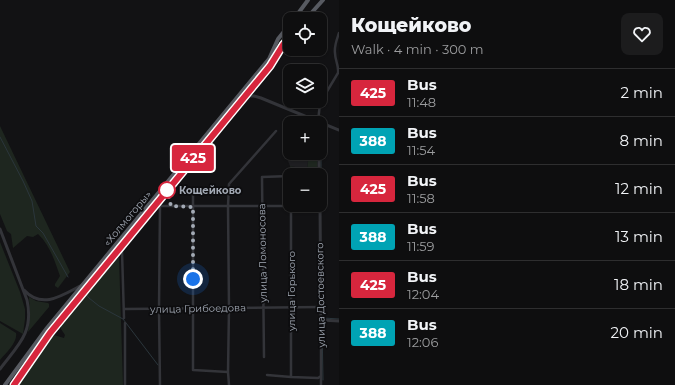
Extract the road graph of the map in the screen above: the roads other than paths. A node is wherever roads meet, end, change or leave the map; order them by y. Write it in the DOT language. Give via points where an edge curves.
graph roads {
  1 [pos="308,0"];
  2 [pos="324,0"];
  3 [pos="299,12"];
  4 [pos="313,12"];
  5 [pos="283,33"];
  6 [pos="339,33"];
  7 [pos="283,45"];
  8 [pos="251,89"];
  9 [pos="245,96"];
  10 [pos="261,98"];
  11 [pos="304,116"];
  12 [pos="319,116"];
  13 [pos="327,125"];
  14 [pos="339,130"];
  15 [pos="276,131"];
  16 [pos="283,176"];
  17 [pos="192,192"];
  18 [pos="228,206"];
  19 [pos="262,206"];
  20 [pos="283,206"];
  21 [pos="193,207"];
  22 [pos="291,212"];
  23 [pos="320,212"];
  24 [pos="0,229"];
  25 [pos="122,251"];
  26 [pos="82,285"];
  27 [pos="22,287"];
  28 [pos="263,307"];
  29 [pos="291,307"];
  30 [pos="321,307"];
  31 [pos="193,308"];
  32 [pos="229,308"];
  33 [pos="124,309"];
  34 [pos="159,309"];
  35 [pos="124,318"];
  36 [pos="321,320"];
  37 [pos="339,321"];
  38 [pos="125,324"];
  39 [pos="264,357"];
  40 [pos="0,369"];
  41 [pos="228,372"];
  42 [pos="267,375"];
  43 [pos="321,376"];
  44 [pos="291,377"];
  45 [pos="5,385"];
  46 [pos="14,385"];
  47 [pos="125,385"];
  48 [pos="160,385"];
  49 [pos="229,385"];
  50 [pos="321,385"];
  1 -- 3 [label="highway"];
  2 -- 4 [label="highway"];
  5 -- 26 [label="highway, «Холмогоры»" via="269,59"];
  6 -- 12 [label="street" via="334,52 338,73 320,103"];
  7 -- 8 [label="highway, «Холмогоры»"];
  8 -- 9 [label="highway, «Холмогоры»"];
  8 -- 10 [label="street"];
  9 -- 10 [label="street"];
  9 -- 46 [label="highway, «Холмогоры»" via="50,333"];
  10 -- 11 [label="street"];
  13 -- 14 [label="street"];
  15 -- 18 [label="street" via="229,184"];
  16 -- 19 [label="street, улица Ломоносова" via="262,177"];
  17 -- 21 [label="street"];
  18 -- 19 [label="street"];
  18 -- 21 [label="street"];
  18 -- 32 [label="street"];
  19 -- 20 [label="street"];
  19 -- 28 [label="street, улица Ломоносова"];
  21 -- 31 [label="street"];
  21 -- 34 [label="street" via="160,206"];
  22 -- 29 [label="street, улица Горького"];
  23 -- 30 [label="street, улица Достоевского"];
  24 -- 27 [label="street"];
  25 -- 33 [label="street"];
  26 -- 27 [label="street" via="59,298 46,300 32,298"];
  26 -- 45 [label="highway, «Холмогоры»"];
  27 -- 40 [label="street" via="29,309 26,332"];
  28 -- 29 [label="street, улица Грибоедова"];
  28 -- 32 [label="street, улица Грибоедова"];
  28 -- 39 [label="street, улица Ломоносова"];
  29 -- 30 [label="street, улица Грибоедова"];
  29 -- 44 [label="street, улица Горького"];
  30 -- 36 [label="street, улица Достоевского"];
  31 -- 32 [label="street, улица Грибоедова"];
  31 -- 34 [label="street, улица Грибоедова"];
  31 -- 41 [label="street" via="193,370"];
  32 -- 41 [label="street"];
  33 -- 34 [label="street, улица Грибоедова"];
  33 -- 35 [label="street"];
  34 -- 48 [label="street"];
  36 -- 37 [label="street"];
  36 -- 43 [label="street, улица Достоевского"];
  38 -- 47 [label="street"];
  41 -- 49 [label="street"];
  42 -- 44 [label="street"];
  43 -- 44 [label="street"];
  43 -- 50 [label="street, улица Достоевского"];
}
